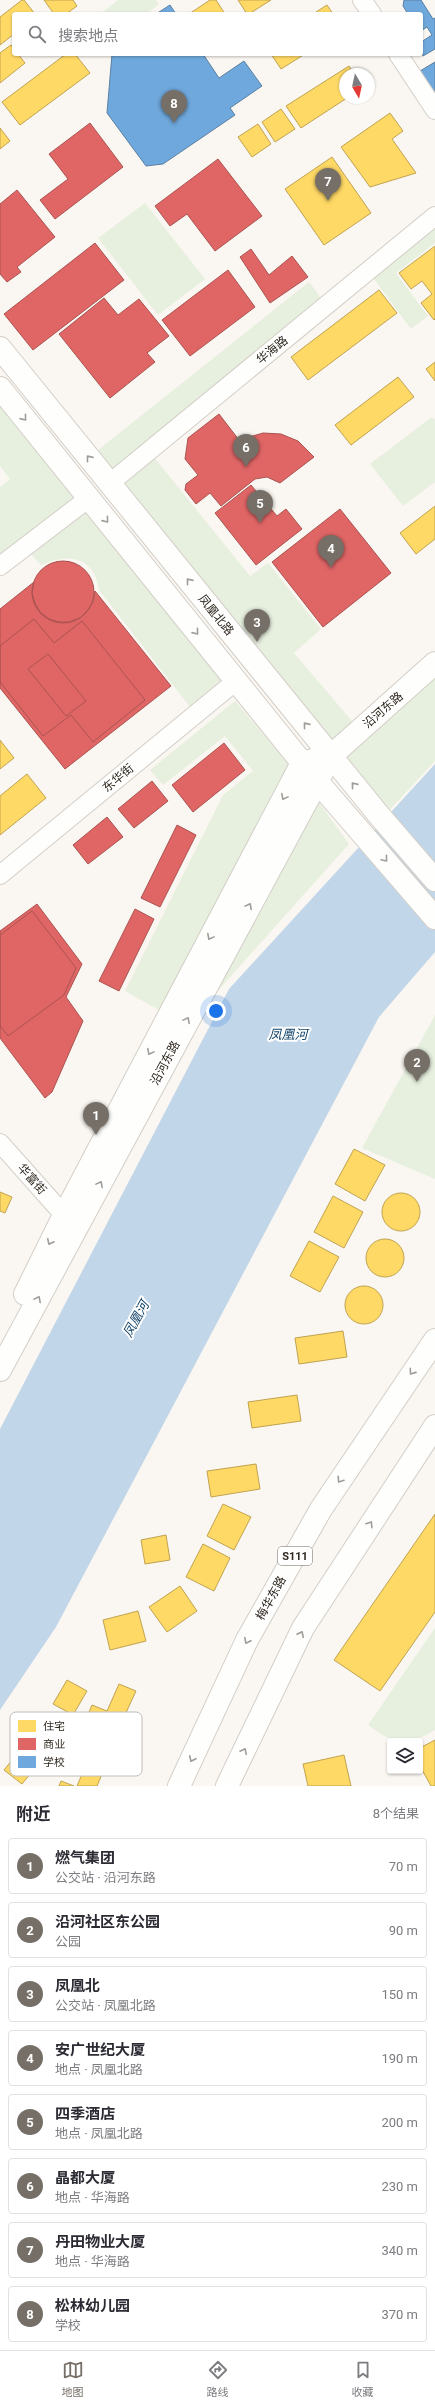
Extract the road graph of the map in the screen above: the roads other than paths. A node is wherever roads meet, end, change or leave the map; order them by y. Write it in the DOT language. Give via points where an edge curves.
graph roads {
  1 [pos="362,0"];
  2 [pos="371,12"];
  3 [pos="399,56"];
  4 [pos="435,110"];
  5 [pos="435,216"];
  6 [pos="0,348"];
  7 [pos="0,388"];
  8 [pos="110,483"];
  9 [pos="89,498"];
  10 [pos="0,566"];
  11 [pos="435,664"];
  12 [pos="236,681"];
  13 [pos="330,756"];
  14 [pos="302,763"];
  15 [pos="316,780"];
  16 [pos="0,875"];
  17 [pos="435,880"];
  18 [pos="435,918"];
  19 [pos="0,1143"];
  20 [pos="64,1215"];
  21 [pos="435,1340"];
  22 [pos="0,1344"];
  23 [pos="0,1370"];
  24 [pos="435,1426"];
  25 [pos="179,1786"];
  26 [pos="227,1786"];
  1 -- 2 [label="street"];
  3 -- 4 [label="street"];
  5 -- 8 [label="street, 华海路"];
  8 -- 6 [label="main road, 凤凰北路, one-way"];
  7 -- 9 [label="main road, one-way"];
  13 -- 8 [label="main road, 凤凰北路, one-way"];
  9 -- 10 [label="street"];
  9 -- 12 [label="main road, one-way"];
  11 -- 13 [label="main road, 沿河东路"];
  12 -- 14 [label="main road"];
  12 -- 16 [label="street, 东华街"];
  13 -- 14 [label="main road, 沿河东路"];
  13 -- 15 [label="main road, 沿河东路"];
  17 -- 13 [label="main road, 凤凰北路, one-way"];
  14 -- 15 [label="main road"];
  14 -- 20 [label="main road, 沿河东路, one-way"];
  15 -- 18 [label="main road, one-way"];
  23 -- 15 [label="main road, 沿河东路, one-way"];
  19 -- 20 [label="street, 华富街"];
  20 -- 22 [label="main road, 沿河东路, one-way"];
  21 -- 25 [label="main road, 梅华东路 / S111, one-way" via="321,1509 248,1640"];
  26 -- 24 [label="main road, one-way" via="303,1628"];
}
